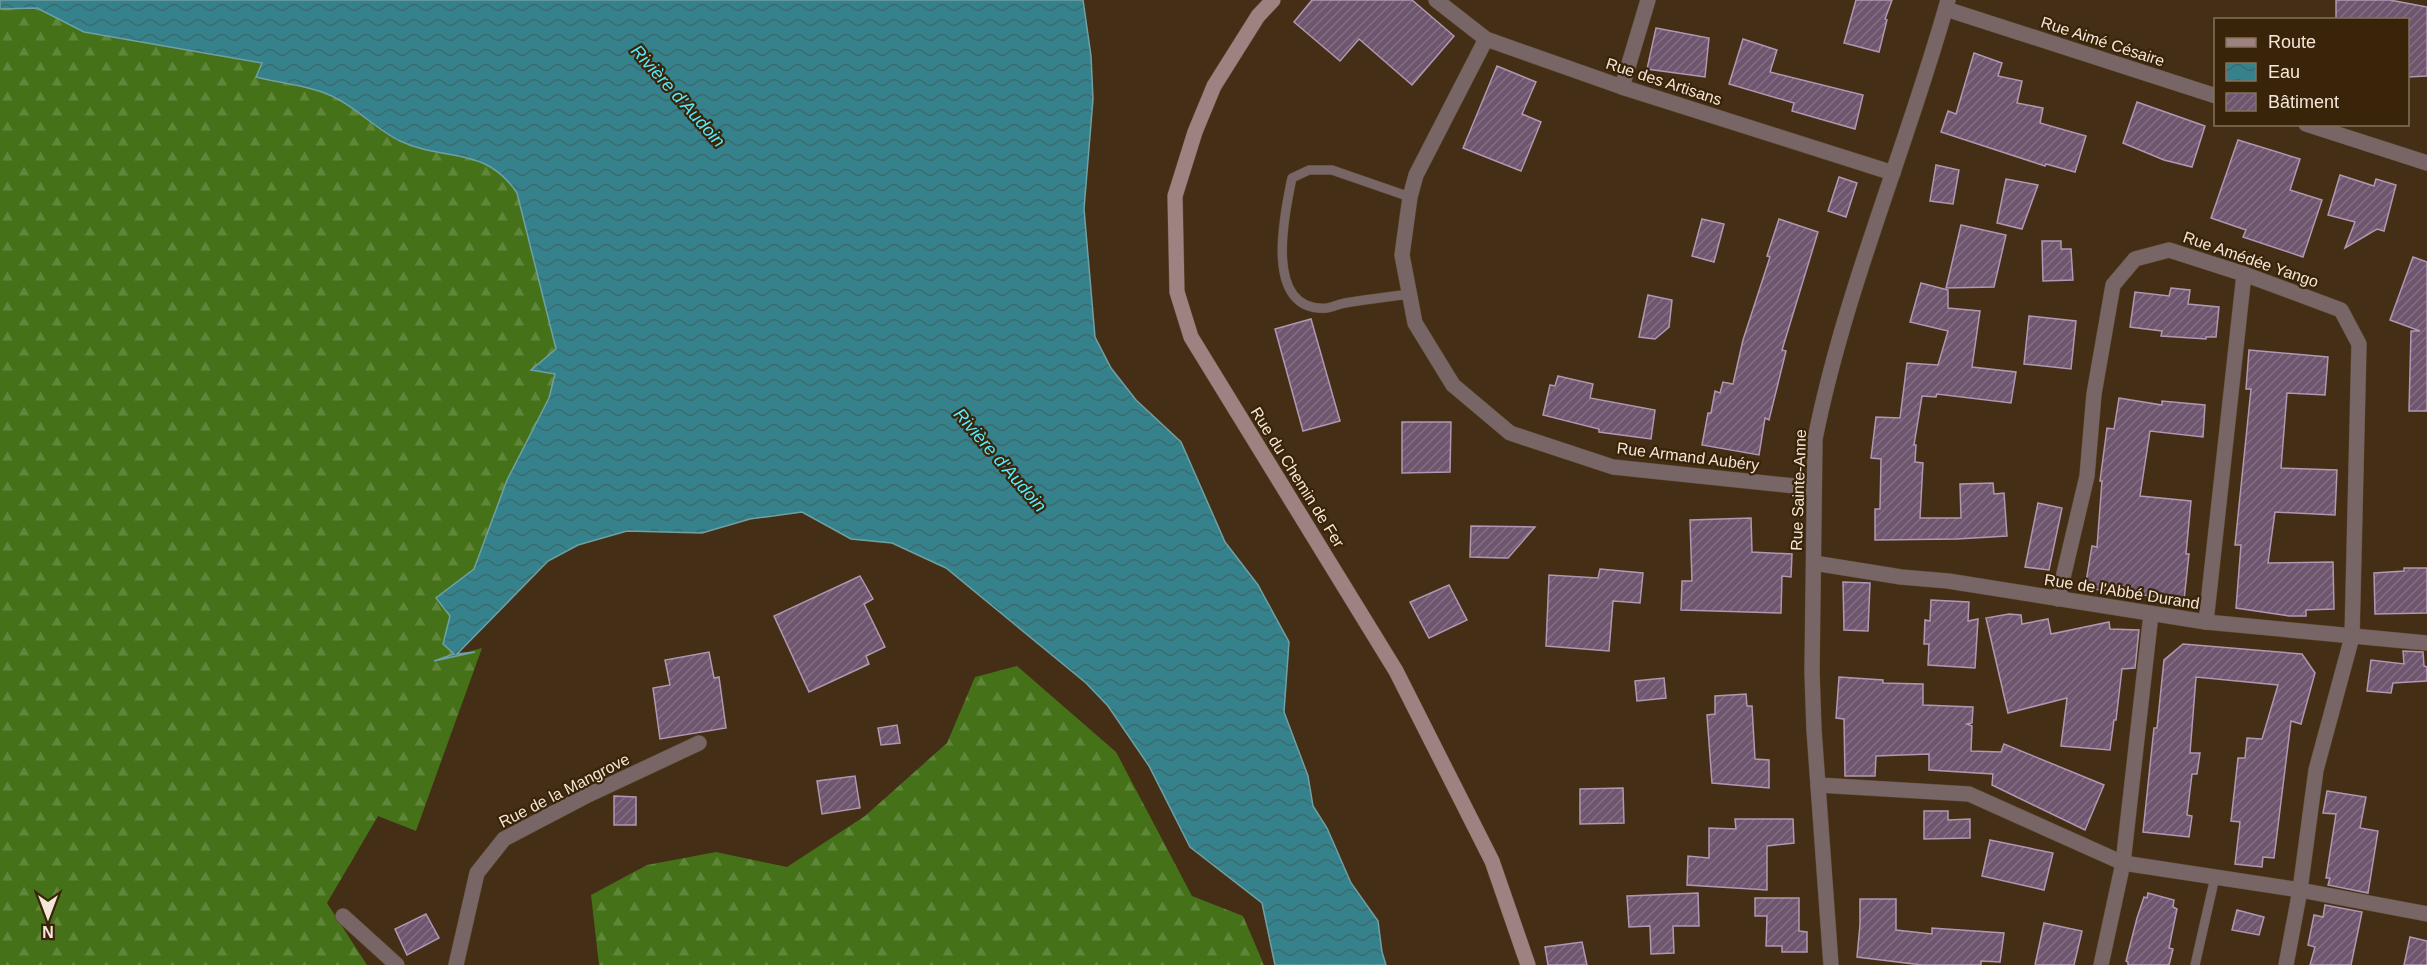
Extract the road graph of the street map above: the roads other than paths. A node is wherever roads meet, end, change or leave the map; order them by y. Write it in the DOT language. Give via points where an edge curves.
graph roads {
  1 [pos="1273,0"];
  2 [pos="1436,0"];
  3 [pos="1648,0"];
  4 [pos="1947,4"];
  5 [pos="1486,39"];
  6 [pos="1622,87"];
  7 [pos="2214,95"];
  8 [pos="2312,126"];
  9 [pos="2427,164"];
  10 [pos="1893,173"];
  11 [pos="1410,197"];
  12 [pos="2244,274"];
  13 [pos="1410,294"];
  14 [pos="1813,488"];
  15 [pos="1814,563"];
  16 [pos="2058,599"];
  17 [pos="2151,614"];
  18 [pos="2206,622"];
  19 [pos="2352,637"];
  20 [pos="2427,643"];
  21 [pos="699,743"];
  22 [pos="1818,785"];
  23 [pos="2123,863"];
  24 [pos="2215,877"];
  25 [pos="2300,890"];
  26 [pos="2427,914"];
  27 [pos="344,916"];
  28 [pos="397,965"];
  29 [pos="456,965"];
  30 [pos="1528,965"];
  31 [pos="1831,965"];
  32 [pos="2101,965"];
  33 [pos="2195,965"];
  34 [pos="2286,965"];
  1 -- 30 [label="main road, Rue du Chemin de Fer" via="1258,16 1214,86 1195,132 1175,196 1177,292 1191,337 1396,671 1492,861"];
  2 -- 5 [label="street, Rue des Artisans"];
  3 -- 6 [label="street"];
  4 -- 7 [label="street, Rue Aimé Césaire"];
  4 -- 10 [label="street, Rue Sainte-Anne"];
  5 -- 6 [label="street, Rue des Artisans"];
  5 -- 11 [label="street, Rue Armand Aubéry" via="1416,175"];
  6 -- 10 [label="street, Rue des Artisans"];
  8 -- 9 [label="street"];
  10 -- 14 [label="street, Rue Sainte-Anne" via="1823,402 1815,440"];
  11 -- 13 [label="street, Rue Armand Aubéry" via="1402,255"];
  11 -- 13 [label="lane" via="1332,170 1309,170 1292,178 1283,217 1283,272 1292,296 1306,305 1326,308"];
  12 -- 16 [label="street, Rue Amédée Yango" via="2169,250 2135,259 2113,285 2094,394 2087,476"];
  12 -- 18 [label="street"];
  12 -- 19 [label="street, Rue Amédée Yango" via="2341,310 2359,344"];
  13 -- 14 [label="street, Rue Armand Aubéry" via="1415,323 1453,385 1510,433 1613,467"];
  14 -- 15 [label="street, Rue Sainte-Anne"];
  15 -- 16 [label="street, Rue de l'Abbé Durand"];
  15 -- 22 [label="street, Rue Sainte-Anne" via="1812,672"];
  16 -- 17 [label="street, Rue de l'Abbé Durand"];
  17 -- 18 [label="street, Rue de l'Abbé Durand"];
  17 -- 23 [label="street"];
  18 -- 19 [label="street, Rue de l'Abbé Durand"];
  19 -- 20 [label="street, Rue de l'Abbé Durand"];
  19 -- 25 [label="street, Rue Amédée Yango" via="2316,770"];
  21 -- 29 [label="street, Rue de la Mangrove" via="504,839 477,873"];
  22 -- 23 [label="street" via="1969,794"];
  22 -- 31 [label="street, Rue Sainte-Anne"];
  23 -- 24 [label="street"];
  23 -- 32 [label="street"];
  24 -- 25 [label="street"];
  24 -- 33 [label="lane"];
  25 -- 26 [label="street"];
  25 -- 34 [label="street, Rue Amédée Yango"];
  27 -- 28 [label="street"];
}
